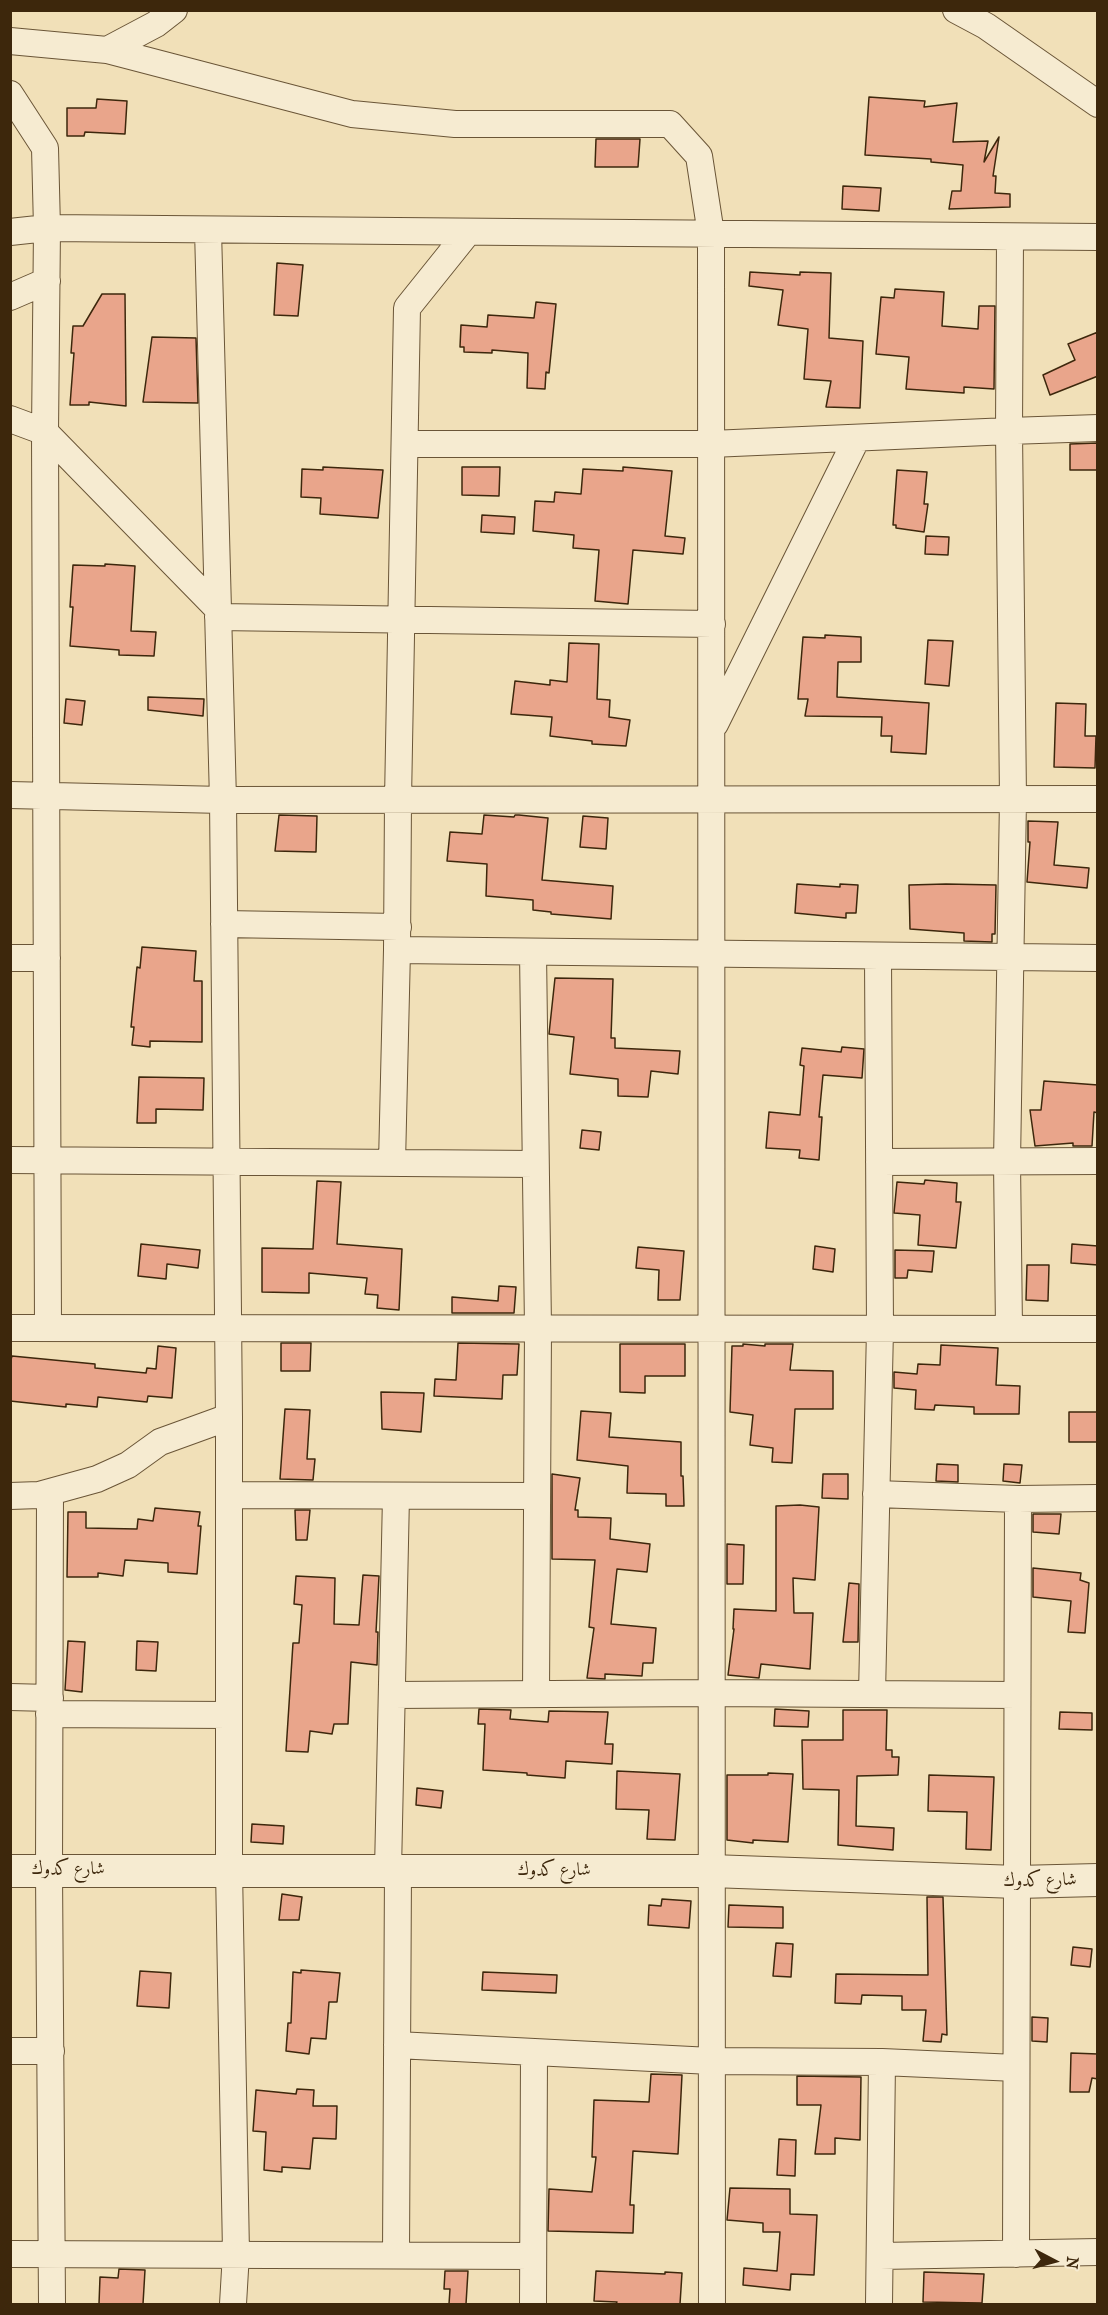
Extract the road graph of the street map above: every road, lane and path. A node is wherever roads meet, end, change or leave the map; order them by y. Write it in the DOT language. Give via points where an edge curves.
graph roads {
  1 [pos="174,10"];
  2 [pos="956,10"];
  3 [pos="10,41"];
  4 [pos="107,50"];
  5 [pos="10,94"];
  6 [pos="1098,104"];
  7 [pos="47,228"];
  8 [pos="208,230"];
  9 [pos="10,232"];
  10 [pos="468,232"];
  11 [pos="711,234"];
  12 [pos="1010,237"];
  13 [pos="1098,237"];
  14 [pos="47,281"];
  15 [pos="10,297"];
  16 [pos="10,419"];
  17 [pos="1098,428"];
  18 [pos="1009,431"];
  19 [pos="45,432"];
  20 [pos="857,438"];
  21 [pos="405,444"];
  22 [pos="711,444"];
  23 [pos="218,613"];
  24 [pos="401,620"];
  25 [pos="712,624"];
  26 [pos="712,729"];
  27 [pos="10,795"];
  28 [pos="46,796"];
  29 [pos="1098,799"];
  30 [pos="223,800"];
  31 [pos="398,800"];
  32 [pos="712,800"];
  33 [pos="1013,800"];
  34 [pos="224,924"];
  35 [pos="397,939"];
  36 [pos="532,952"];
  37 [pos="712,954"];
  38 [pos="878,956"];
  39 [pos="1010,957"];
  40 [pos="10,958"];
  41 [pos="46,958"];
  42 [pos="1098,958"];
  43 [pos="10,1160"];
  44 [pos="47,1161"];
  45 [pos="1098,1161"];
  46 [pos="226,1162"];
  47 [pos="879,1162"];
  48 [pos="1007,1162"];
  49 [pos="392,1163"];
  50 [pos="535,1164"];
  51 [pos="10,1328"];
  52 [pos="48,1328"];
  53 [pos="228,1328"];
  54 [pos="537,1328"];
  55 [pos="711,1329"];
  56 [pos="880,1329"];
  57 [pos="1009,1329"];
  58 [pos="1098,1329"];
  59 [pos="229,1417"];
  60 [pos="50,1492"];
  61 [pos="876,1494"];
  62 [pos="229,1495"];
  63 [pos="10,1496"];
  64 [pos="396,1496"];
  65 [pos="537,1496"];
  66 [pos="1098,1497"];
  67 [pos="1018,1499"];
  68 [pos="711,1693"];
  69 [pos="536,1694"];
  70 [pos="872,1694"];
  71 [pos="392,1695"];
  72 [pos="1017,1695"];
  73 [pos="10,1697"];
  74 [pos="50,1706"];
  75 [pos="228,1715"];
  76 [pos="49,1870"];
  77 [pos="229,1870"];
  78 [pos="393,1870"];
  79 [pos="10,1871"];
  80 [pos="711,1871"];
  81 [pos="1098,1880"];
  82 [pos="1017,1882"];
  83 [pos="397,2044"];
  84 [pos="10,2051"];
  85 [pos="51,2051"];
  86 [pos="534,2052"];
  87 [pos="711,2061"];
  88 [pos="882,2062"];
  89 [pos="1017,2068"];
  90 [pos="1098,2252"];
  91 [pos="236,2253"];
  92 [pos="10,2254"];
  93 [pos="396,2254"];
  94 [pos="1016,2254"];
  95 [pos="53,2255"];
  96 [pos="533,2256"];
  97 [pos="880,2256"];
  98 [pos="52,2304"];
  99 [pos="233,2304"];
  100 [pos="533,2304"];
  101 [pos="712,2304"];
  102 [pos="879,2304"];
  1 -- 4 [label="street"];
  2 -- 6 [label="street" via="986,26"];
  3 -- 4 [label="street"];
  4 -- 11 [label="street" via="352,114 455,124 670,124 699,156"];
  5 -- 7 [label="street" via="45,148"];
  7 -- 8 [label="street"];
  7 -- 9 [label="street"];
  7 -- 14 [label="street"];
  8 -- 10 [label="street"];
  8 -- 23 [label="street"];
  10 -- 11 [label="street"];
  10 -- 21 [label="street" via="407,308"];
  11 -- 12 [label="street"];
  11 -- 22 [label="street"];
  12 -- 13 [label="street"];
  12 -- 18 [label="street"];
  14 -- 15 [label="street"];
  14 -- 19 [label="street"];
  16 -- 19 [label="street"];
  17 -- 18 [label="street"];
  18 -- 20 [label="street"];
  18 -- 33 [label="street"];
  19 -- 23 [label="street"];
  19 -- 28 [label="street"];
  20 -- 22 [label="street"];
  20 -- 26 [label="street"];
  21 -- 22 [label="street"];
  21 -- 24 [label="street"];
  22 -- 25 [label="street"];
  23 -- 24 [label="street"];
  23 -- 30 [label="street"];
  24 -- 25 [label="street"];
  24 -- 31 [label="street"];
  25 -- 26 [label="street"];
  26 -- 32 [label="street"];
  27 -- 28 [label="street"];
  28 -- 30 [label="street"];
  28 -- 41 [label="street"];
  29 -- 33 [label="street"];
  30 -- 31 [label="street"];
  30 -- 34 [label="street"];
  31 -- 32 [label="street"];
  31 -- 35 [label="street"];
  32 -- 33 [label="street"];
  32 -- 37 [label="street"];
  33 -- 39 [label="street"];
  34 -- 35 [label="street"];
  34 -- 46 [label="street"];
  35 -- 36 [label="street"];
  35 -- 49 [label="street"];
  36 -- 37 [label="street"];
  36 -- 50 [label="street"];
  37 -- 38 [label="street"];
  37 -- 55 [label="street"];
  38 -- 39 [label="street"];
  38 -- 47 [label="street"];
  39 -- 42 [label="street"];
  39 -- 48 [label="street"];
  40 -- 41 [label="street"];
  41 -- 44 [label="street"];
  43 -- 44 [label="street"];
  44 -- 46 [label="street"];
  44 -- 52 [label="street"];
  45 -- 48 [label="street"];
  46 -- 49 [label="street"];
  46 -- 53 [label="street"];
  47 -- 48 [label="street"];
  47 -- 56 [label="street"];
  48 -- 57 [label="street"];
  49 -- 50 [label="street"];
  50 -- 54 [label="street"];
  51 -- 52 [label="street"];
  52 -- 53 [label="street"];
  53 -- 54 [label="street"];
  53 -- 59 [label="street"];
  54 -- 55 [label="street"];
  54 -- 65 [label="street"];
  55 -- 56 [label="street"];
  55 -- 68 [label="street"];
  56 -- 57 [label="street"];
  56 -- 61 [label="street"];
  57 -- 58 [label="street"];
  59 -- 60 [label="street" via="160,1442 128,1465 97,1479"];
  59 -- 62 [label="street"];
  60 -- 63 [label="street"];
  60 -- 74 [label="street"];
  61 -- 67 [label="street"];
  61 -- 70 [label="street"];
  62 -- 64 [label="street"];
  62 -- 75 [label="street"];
  64 -- 65 [label="street"];
  64 -- 71 [label="street"];
  65 -- 69 [label="street"];
  66 -- 67 [label="street"];
  67 -- 72 [label="street"];
  68 -- 69 [label="street"];
  68 -- 70 [label="street"];
  68 -- 80 [label="street"];
  69 -- 71 [label="street"];
  70 -- 72 [label="street"];
  71 -- 78 [label="street"];
  72 -- 82 [label="street"];
  73 -- 74 [label="street"];
  74 -- 75 [label="street"];
  74 -- 76 [label="street"];
  75 -- 77 [label="street"];
  76 -- 77 [label="street, شارع كدوك"];
  76 -- 79 [label="street, شارع كدوك"];
  76 -- 85 [label="street"];
  77 -- 78 [label="street, شارع كدوك"];
  77 -- 91 [label="street"];
  78 -- 80 [label="street, شارع كدوك"];
  78 -- 83 [label="street"];
  80 -- 82 [label="street, شارع كدوك"];
  80 -- 87 [label="street"];
  81 -- 82 [label="street, شارع كدوك"];
  82 -- 89 [label="street"];
  83 -- 86 [label="street"];
  83 -- 93 [label="street"];
  84 -- 85 [label="street"];
  85 -- 95 [label="street"];
  86 -- 87 [label="street"];
  86 -- 96 [label="street"];
  87 -- 88 [label="street"];
  87 -- 101 [label="street"];
  88 -- 89 [label="street"];
  88 -- 97 [label="street"];
  89 -- 94 [label="street"];
  90 -- 94 [label="street"];
  91 -- 93 [label="street"];
  91 -- 95 [label="street"];
  91 -- 99 [label="street"];
  92 -- 95 [label="street"];
  93 -- 96 [label="street"];
  94 -- 97 [label="street"];
  95 -- 98 [label="street"];
  96 -- 100 [label="street"];
  97 -- 102 [label="street"];
}
